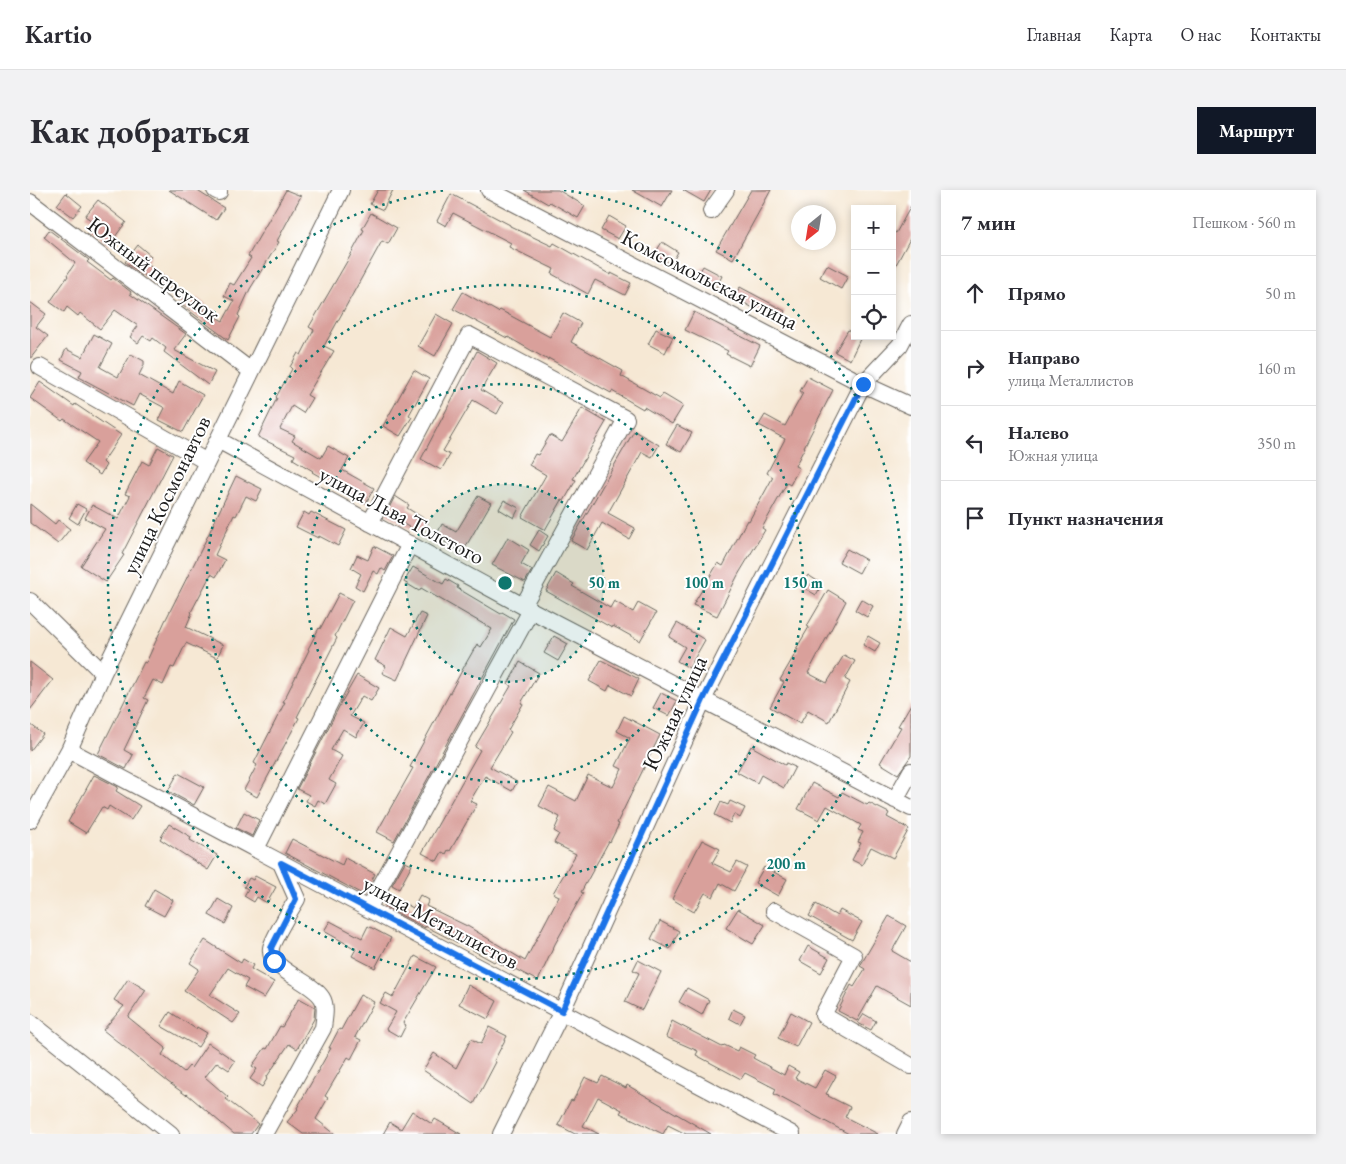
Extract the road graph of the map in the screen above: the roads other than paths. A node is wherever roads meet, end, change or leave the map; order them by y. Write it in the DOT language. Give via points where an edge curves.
graph roads {
  1 [pos="342,190"];
  2 [pos="489,190"];
  3 [pos="726,190"];
  4 [pos="30,202"];
  5 [pos="711,211"];
  6 [pos="911,324"];
  7 [pos="40,366"];
  8 [pos="251,371"];
  9 [pos="863,384"];
  10 [pos="911,406"];
  11 [pos="218,440"];
  12 [pos="207,462"];
  13 [pos="370,523"];
  14 [pos="410,544"];
  15 [pos="30,601"];
  16 [pos="527,608"];
  17 [pos="103,674"];
  18 [pos="703,700"];
  19 [pos="69,750"];
  20 [pos="911,771"];
  21 [pos="895,800"];
  22 [pos="911,808"];
  23 [pos="30,820"];
  24 [pos="256,849"];
  25 [pos="281,863"];
  26 [pos="368,909"];
  27 [pos="774,911"];
  28 [pos="562,1011"];
  29 [pos="30,1022"];
  30 [pos="911,1066"];
  31 [pos="911,1122"];
  32 [pos="171,1134"];
  33 [pos="264,1134"];
  34 [pos="501,1134"];
  35 [pos="792,1134"];
  36 [pos="905,1134"];
  1 -- 8 [label="street, улица Космонавтов"];
  2 -- 9 [label="street, Комсомольская улица"];
  3 -- 5 [label="street"];
  4 -- 8 [label="street, Южный переулок"];
  6 -- 9 [label="street, Южная улица" via="900,345"];
  7 -- 12 [label="street"];
  8 -- 11 [label="street, улица Космонавтов"];
  9 -- 10 [label="street, Комсомольская улица"];
  9 -- 18 [label="street, Южная улица"];
  11 -- 12 [label="street, улица Космонавтов"];
  11 -- 13 [label="street, улица Льва Толстого"];
  12 -- 17 [label="street, улица Космонавтов"];
  13 -- 14 [label="street, улица Льва Толстого"];
  13 -- 16 [label="street" via="469,335 617,414 626,419"];
  14 -- 16 [label="street, улица Льва Толстого"];
  14 -- 24 [label="street"];
  15 -- 17 [label="street"];
  16 -- 18 [label="street, улица Льва Толстого"];
  16 -- 26 [label="street"];
  17 -- 19 [label="street, улица Космонавтов"];
  18 -- 21 [label="street, улица Льва Толстого"];
  18 -- 28 [label="street, Южная улица"];
  19 -- 23 [label="street, улица Космонавтов"];
  19 -- 24 [label="street, улица Металлистов"];
  20 -- 21 [label="street"];
  21 -- 22 [label="street, улица Льва Толстого"];
  24 -- 25 [label="street, улица Металлистов"];
  25 -- 26 [label="street, улица Металлистов"];
  25 -- 33 [label="street" via="296,899 271,948 274,961 312,986 322,999 325,1014 323,1028"];
  26 -- 28 [label="street, улица Металлистов"];
  27 -- 30 [label="street" via="854,956 823,1015"];
  28 -- 34 [label="street, Южная улица"];
  28 -- 35 [label="street, улица Металлистов"];
  29 -- 32 [label="street"];
  31 -- 36 [label="street"];
}
